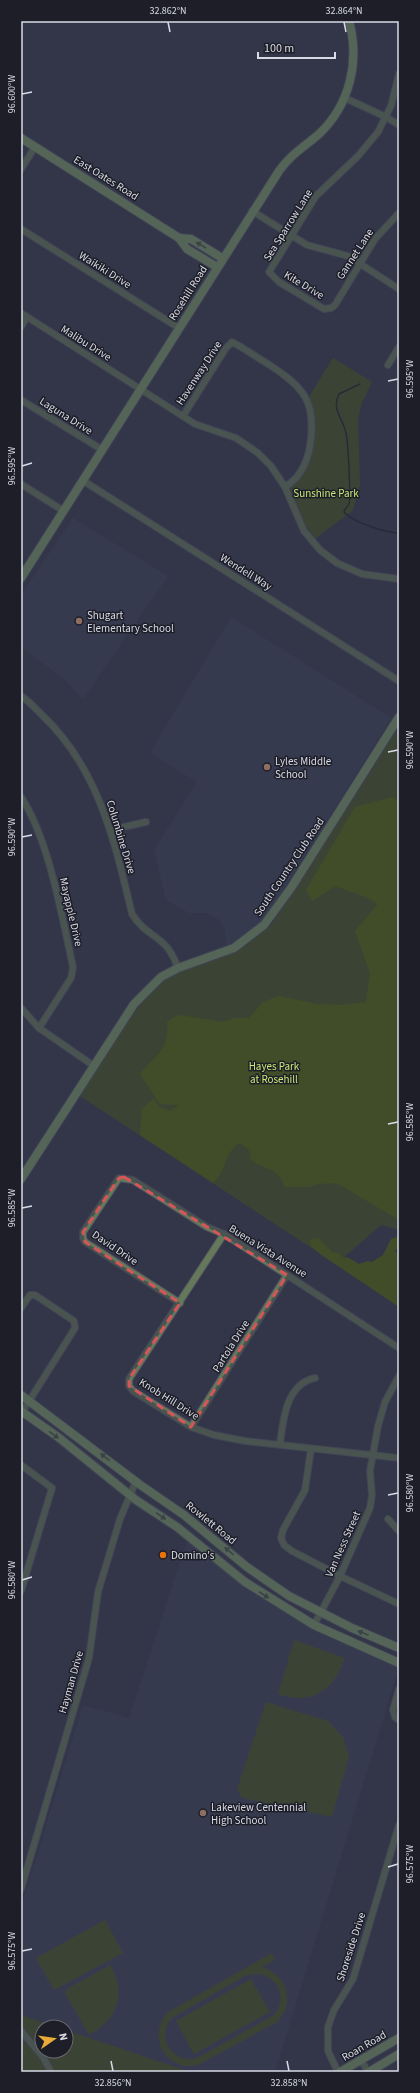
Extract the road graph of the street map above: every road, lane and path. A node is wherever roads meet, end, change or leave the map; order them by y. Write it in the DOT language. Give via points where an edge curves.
graph roads {
  1 [pos="349,21"];
  2 [pos="399,74"];
  3 [pos="345,98"];
  4 [pos="386,117"];
  5 [pos="399,125"];
  6 [pos="21,138"];
  7 [pos="35,147"];
  8 [pos="21,169"];
  9 [pos="252,211"];
  10 [pos="399,213"];
  11 [pos="21,229"];
  12 [pos="292,236"];
  13 [pos="179,238"];
  14 [pos="222,258"];
  15 [pos="359,263"];
  16 [pos="217,267"];
  17 [pos="269,272"];
  18 [pos="399,289"];
  19 [pos="331,308"];
  20 [pos="21,313"];
  21 [pos="27,317"];
  22 [pos="21,327"];
  23 [pos="179,328"];
  24 [pos="399,347"];
  25 [pos="388,365"];
  26 [pos="140,389"];
  27 [pos="21,400"];
  28 [pos="183,416"];
  29 [pos="101,450"];
  30 [pos="82,480"];
  31 [pos="21,484"];
  32 [pos="285,487"];
  33 [pos="62,510"];
  34 [pos="21,578"];
  35 [pos="399,578"];
  36 [pos="399,682"];
  37 [pos="21,696"];
  38 [pos="399,717"];
  39 [pos="21,798"];
  40 [pos="146,822"];
  41 [pos="110,830"];
  42 [pos="178,968"];
  43 [pos="21,1008"];
  44 [pos="39,1028"];
  45 [pos="94,1066"];
  46 [pos="124,1177"];
  47 [pos="21,1179"];
  48 [pos="224,1234"];
  49 [pos="287,1275"];
  50 [pos="180,1303"];
  51 [pos="21,1308"];
  52 [pos="399,1348"];
  53 [pos="399,1376"];
  54 [pos="315,1378"];
  55 [pos="21,1395"];
  56 [pos="30,1401"];
  57 [pos="21,1413"];
  58 [pos="191,1427"];
  59 [pos="280,1444"];
  60 [pos="311,1448"];
  61 [pos="372,1455"];
  62 [pos="399,1458"];
  63 [pos="21,1465"];
  64 [pos="136,1481"];
  65 [pos="129,1494"];
  66 [pos="388,1519"];
  67 [pos="195,1523"];
  68 [pos="399,1531"];
  69 [pos="187,1535"];
  70 [pos="247,1567"];
  71 [pos="340,1576"];
  72 [pos="242,1580"];
  73 [pos="21,1591"];
  74 [pos="399,1604"];
  75 [pos="321,1613"];
  76 [pos="314,1624"];
  77 [pos="399,1648"];
  78 [pos="399,1663"];
  79 [pos="399,1689"];
  80 [pos="399,1720"];
  81 [pos="399,1825"];
  82 [pos="21,1889"];
  83 [pos="21,2031"];
  84 [pos="399,2038"];
  85 [pos="399,2054"];
  86 [pos="361,2060"];
  87 [pos="51,2072"];
  88 [pos="339,2072"];
  89 [pos="368,2072"];
  1 -- 3 [label="street, Rosehill Road" via="353,58"];
  2 -- 4 [label="street, Sea Sparrow Lane"];
  3 -- 4 [label="street"];
  3 -- 9 [label="street, Rosehill Road" via="329,124 288,159"];
  4 -- 5 [label="street"];
  4 -- 12 [label="street, Sea Sparrow Lane" via="369,145 316,196"];
  6 -- 7 [label="street, East Oates Road"];
  7 -- 8 [label="street"];
  7 -- 13 [label="street, East Oates Road"];
  9 -- 12 [label="street"];
  9 -- 14 [label="street, Rosehill Road"];
  10 -- 15 [label="street, Gannet Lane" via="375,239"];
  11 -- 23 [label="street, Waikiki Drive"];
  12 -- 15 [label="street" via="313,248 343,255"];
  12 -- 17 [label="street, Sea Sparrow Lane"];
  14 -- 13 [label="street, East Oates Road, one-way" via="191,239"];
  13 -- 16 [label="street, East Oates Road" via="187,249"];
  14 -- 16 [label="street, Rosehill Road"];
  15 -- 18 [label="street"];
  15 -- 19 [label="street, Gannet Lane" via="335,306"];
  16 -- 23 [label="street, Rosehill Road"];
  17 -- 19 [label="street, Kite Drive" via="279,282 324,309"];
  20 -- 21 [label="street, Malibu Drive"];
  21 -- 22 [label="street"];
  21 -- 26 [label="street, Malibu Drive"];
  23 -- 26 [label="street, Rosehill Road"];
  24 -- 25 [label="street"];
  26 -- 28 [label="street, Malibu Drive"];
  26 -- 29 [label="street, Rosehill Road"];
  27 -- 29 [label="street, Laguna Drive"];
  28 -- 32 [label="street, Malibu Drive" via="204,428 230,436 250,446 268,462"];
  28 -- 32 [label="street, Havenway Drive" via="232,342 290,378 308,402 312,422 307,458 298,475"];
  29 -- 30 [label="street, Rosehill Road"];
  30 -- 33 [label="street, Rosehill Road"];
  30 -- 36 [label="street, Wendell Way"];
  31 -- 33 [label="street"];
  32 -- 35 [label="street, Malibu Drive" via="304,531 329,558 362,574"];
  33 -- 34 [label="street, Rosehill Road"];
  37 -- 41 [label="street, Columbine Drive" via="54,727 75,753 90,778"];
  38 -- 42 [label="street, South Country Club Road" via="291,888 264,925 234,948"];
  39 -- 44 [label="street, Mayapple Drive" via="29,809 44,847 73,967 71,978"];
  40 -- 41 [label="street"];
  41 -- 42 [label="street, Columbine Drive" via="132,914 140,926 165,944"];
  42 -- 45 [label="street, South Country Club Road" via="161,977 134,1004"];
  43 -- 44 [label="street"];
  44 -- 45 [label="street"];
  45 -- 47 [label="street, South Country Club Road"];
  46 -- 48 [label="street, Buena Vista Avenue" via="133,1180 207,1227"];
  46 -- 50 [label="street, David Drive" via="119,1178 97,1210 83,1232 83,1238 85,1242"];
  48 -- 49 [label="street, Buena Vista Avenue"];
  48 -- 50 [label="street, Knob Hill Drive"];
  49 -- 52 [label="street, Buena Vista Avenue"];
  49 -- 58 [label="street, Partola Drive"];
  50 -- 58 [label="street, Knob Hill Drive" via="129,1379 129,1386"];
  51 -- 56 [label="street" via="30,1295 34,1295 74,1321 75,1328"];
  53 -- 61 [label="street, Van Ness Street" via="385,1402"];
  54 -- 59 [label="street" via="305,1381 296,1388 284,1418"];
  55 -- 56 [label="street, Rowlett Road"];
  56 -- 57 [label="street"];
  64 -- 56 [label="street, Rowlett Road, one-way"];
  57 -- 65 [label="street, one-way" via="58,1437"];
  58 -- 59 [label="street, Knob Hill Drive" via="245,1441"];
  59 -- 60 [label="street, Knob Hill Drive"];
  60 -- 61 [label="street, Knob Hill Drive"];
  60 -- 71 [label="street" via="305,1490 281,1538 284,1545 292,1551"];
  61 -- 62 [label="street, Knob Hill Drive"];
  61 -- 71 [label="street, Van Ness Street" via="370,1508"];
  63 -- 73 [label="street" via="52,1488"];
  64 -- 65 [label="street, Hayman Drive"];
  64 -- 67 [label="street, Rowlett Road"];
  65 -- 69 [label="street, one-way"];
  65 -- 82 [label="street, Hayman Drive" via="97,1599 89,1658"];
  66 -- 68 [label="street"];
  67 -- 69 [label="street"];
  70 -- 67 [label="street, Rowlett Road, one-way"];
  69 -- 72 [label="street"];
  70 -- 72 [label="street"];
  70 -- 75 [label="street, Rowlett Road"];
  71 -- 74 [label="street"];
  71 -- 75 [label="street, Van Ness Street"];
  72 -- 76 [label="street, one-way"];
  75 -- 76 [label="street, Van Ness Street"];
  77 -- 75 [label="street, Rowlett Road, one-way"];
  76 -- 78 [label="street"];
  79 -- 80 [label="street" via="393,1710"];
  81 -- 88 [label="street, Shoreside Drive" via="353,1979 334,2010 328,2027 328,2051"];
  83 -- 87 [label="street" via="43,2057"];
  84 -- 86 [label="street, Roan Road"];
  85 -- 89 [label="street"];
  86 -- 88 [label="street, Roan Road"];
  86 -- 89 [label="street"];
}
